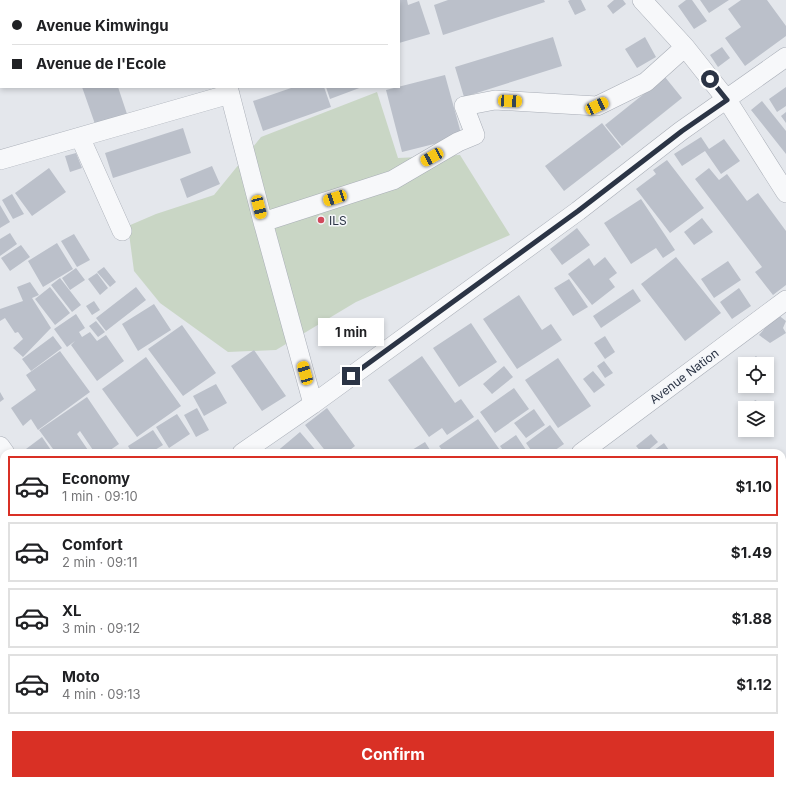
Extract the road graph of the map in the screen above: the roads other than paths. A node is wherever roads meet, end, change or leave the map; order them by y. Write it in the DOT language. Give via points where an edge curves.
graph roads {
  1 [pos="642,0"];
  2 [pos="686,46"];
  3 [pos="786,57"];
  4 [pos="229,90"];
  5 [pos="727,100"];
  6 [pos="80,137"];
  7 [pos="0,160"];
  8 [pos="786,193"];
  9 [pos="262,222"];
  10 [pos="122,231"];
  11 [pos="786,300"];
  12 [pos="313,404"];
  13 [pos="248,449"];
  14 [pos="586,449"];
  1 -- 2 [label="street"];
  2 -- 5 [label="street"];
  2 -- 9 [label="street" via="646,82 597,106 495,100 464,106 475,135 458,142 393,180"];
  3 -- 5 [label="street"];
  4 -- 6 [label="street"];
  4 -- 9 [label="street"];
  5 -- 8 [label="street"];
  5 -- 12 [label="street"];
  6 -- 7 [label="street"];
  6 -- 10 [label="street"];
  9 -- 12 [label="street"];
  11 -- 14 [label="street, Avenue Nation"];
  12 -- 13 [label="street"];
}
